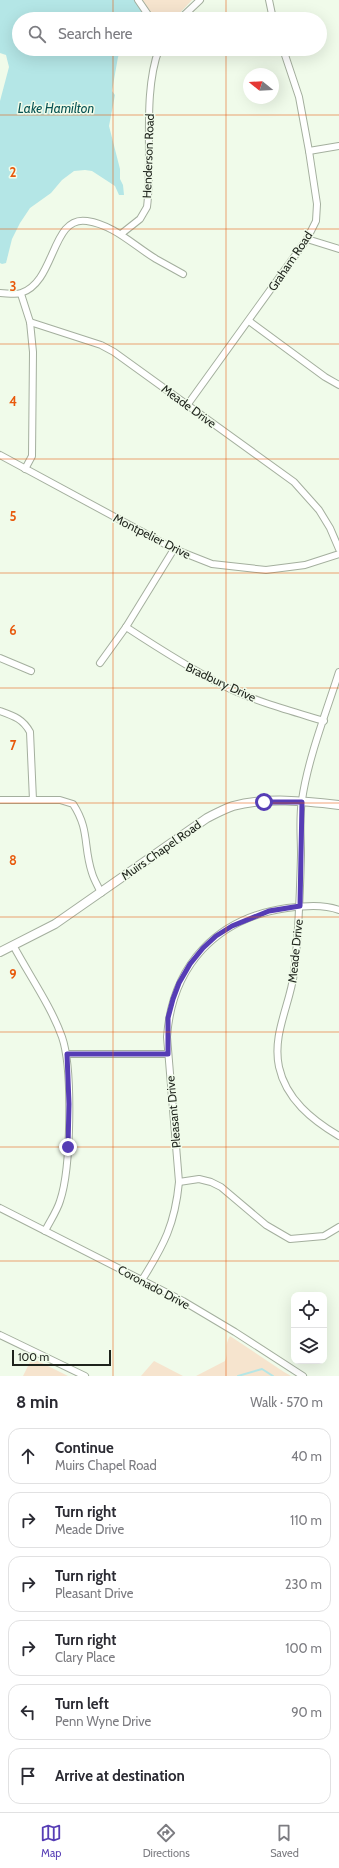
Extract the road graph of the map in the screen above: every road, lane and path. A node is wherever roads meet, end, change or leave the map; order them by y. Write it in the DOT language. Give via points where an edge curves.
graph roads {
  1 [pos="138,0"];
  2 [pos="200,0"];
  3 [pos="268,0"];
  4 [pos="146,12"];
  5 [pos="187,12"];
  6 [pos="271,12"];
  7 [pos="157,56"];
  8 [pos="284,56"];
  9 [pos="339,146"];
  10 [pos="310,151"];
  11 [pos="121,234"];
  12 [pos="307,239"];
  13 [pos="339,249"];
  14 [pos="183,274"];
  15 [pos="0,293"];
  16 [pos="21,294"];
  17 [pos="249,321"];
  18 [pos="30,322"];
  19 [pos="339,385"];
  20 [pos="188,404"];
  21 [pos="0,455"];
  22 [pos="25,469"];
  23 [pos="174,549"];
  24 [pos="339,549"];
  25 [pos="339,554"];
  26 [pos="126,627"];
  27 [pos="0,658"];
  28 [pos="100,663"];
  29 [pos="31,670"];
  30 [pos="339,672"];
  31 [pos="0,711"];
  32 [pos="324,721"];
  33 [pos="0,800"];
  34 [pos="33,800"];
  35 [pos="302,802"];
  36 [pos="339,805"];
  37 [pos="101,893"];
  38 [pos="300,906"];
  39 [pos="339,910"];
  40 [pos="13,945"];
  41 [pos="0,952"];
  42 [pos="67,1054"];
  43 [pos="168,1054"];
  44 [pos="339,1136"];
  45 [pos="178,1182"];
  46 [pos="0,1208"];
  47 [pos="338,1229"];
  48 [pos="45,1231"];
  49 [pos="142,1280"];
  50 [pos="0,1335"];
  51 [pos="85,1376"];
  52 [pos="303,1376"];
  1 -- 4 [label="street"];
  2 -- 5 [label="street"];
  3 -- 6 [label="street"];
  7 -- 11 [label="street, Henderson Road" via="149,113 147,207 140,218"];
  8 -- 10 [label="street, Graham Road" via="299,97"];
  9 -- 10 [label="street"];
  10 -- 12 [label="street, Graham Road" via="317,204 316,221"];
  11 -- 14 [label="street"];
  11 -- 16 [label="street" via="85,220 75,222 59,237 46,271 38,284"];
  12 -- 13 [label="street"];
  12 -- 17 [label="street, Graham Road"];
  15 -- 16 [label="street"];
  16 -- 18 [label="street"];
  17 -- 19 [label="street"];
  17 -- 20 [label="street, Graham Road"];
  18 -- 20 [label="street, Meade Drive" via="101,345"];
  18 -- 22 [label="street" via="33,352 32,456"];
  20 -- 24 [label="street, Meade Drive" via="294,482 319,510"];
  21 -- 22 [label="street, Montpelier Drive"];
  22 -- 23 [label="street, Montpelier Drive"];
  23 -- 25 [label="street, Montpelier Drive" via="212,564 266,570 305,565"];
  23 -- 26 [label="street"];
  26 -- 28 [label="street"];
  26 -- 32 [label="street, Bradbury Drive" via="172,657 227,687"];
  27 -- 29 [label="street"];
  30 -- 32 [label="street, Meade Drive"];
  31 -- 34 [label="street" via="18,718 26,724 30,732"];
  32 -- 35 [label="street, Meade Drive"];
  33 -- 34 [label="street"];
  34 -- 37 [label="street" via="60,800 73,804 81,816 92,873"];
  35 -- 36 [label="main road, Muirs Chapel Road"];
  35 -- 37 [label="main road, Muirs Chapel Road" via="246,804 218,812"];
  35 -- 38 [label="street, Meade Drive"];
  37 -- 40 [label="main road, Muirs Chapel Road" via="54,924"];
  38 -- 39 [label="street, Pleasant Drive"];
  38 -- 43 [label="street, Pleasant Drive" via="269,911 232,926 203,948 190,964 173,999 168,1018"];
  38 -- 44 [label="street, Meade Drive" via="292,984 278,1035 279,1068 292,1096 302,1109"];
  40 -- 41 [label="main road, Muirs Chapel Road"];
  40 -- 42 [label="street" via="55,1022"];
  42 -- 43 [label="street"];
  42 -- 48 [label="street" via="69,1104 65,1181 60,1201"];
  43 -- 45 [label="street, Pleasant Drive"];
  45 -- 47 [label="street" via="199,1179 221,1187 266,1226 290,1239 324,1236"];
  45 -- 49 [label="street, Pleasant Drive" via="177,1203 170,1229"];
  46 -- 48 [label="street, Coronado Drive"];
  48 -- 49 [label="street, Coronado Drive"];
  49 -- 52 [label="street, Coronado Drive" via="235,1332"];
  50 -- 51 [label="street"];
}
